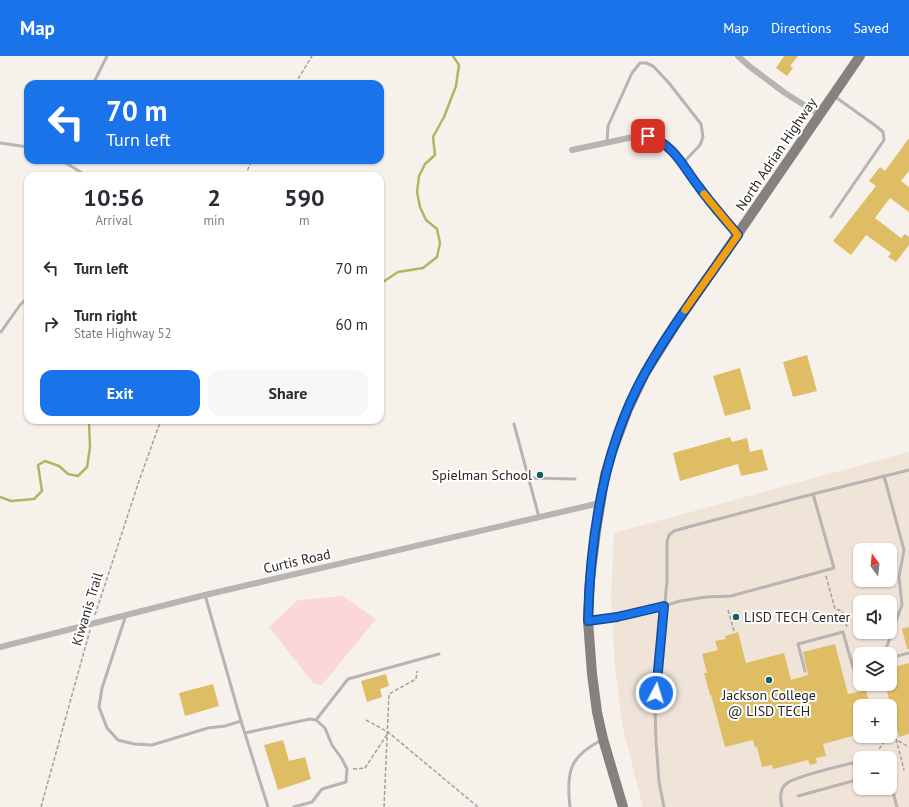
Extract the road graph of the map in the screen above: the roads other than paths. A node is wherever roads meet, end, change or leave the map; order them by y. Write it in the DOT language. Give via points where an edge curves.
graph roads {
  1 [pos="107,56"];
  2 [pos="738,56"];
  3 [pos="860,56"];
  4 [pos="95,80"];
  5 [pos="833,95"];
  6 [pos="820,115"];
  7 [pos="607,142"];
  8 [pos="0,143"];
  9 [pos="24,146"];
  10 [pos="572,150"];
  11 [pos="683,163"];
  12 [pos="67,164"];
  13 [pos="80,172"];
  14 [pos="831,217"];
  15 [pos="738,235"];
  16 [pos="24,301"];
  17 [pos="1,332"];
  18 [pos="514,424"];
  19 [pos="909,470"];
  20 [pos="884,476"];
  21 [pos="529,478"];
  22 [pos="575,479"];
  23 [pos="813,494"];
  24 [pos="600,503"];
  25 [pos="539,517"];
  26 [pos="205,595"];
  27 [pos="664,606"];
  28 [pos="126,615"];
  29 [pos="588,621"];
  30 [pos="0,647"];
  31 [pos="887,647"];
  32 [pos="909,653"];
  33 [pos="439,654"];
  34 [pos="897,656"];
  35 [pos="853,668"];
  36 [pos="805,671"];
  37 [pos="316,720"];
  38 [pos="241,721"];
  39 [pos="245,733"];
  40 [pos="603,739"];
  41 [pos="853,763"];
  42 [pos="853,781"];
  43 [pos="894,795"];
  44 [pos="798,796"];
  45 [pos="312,802"];
  46 [pos="268,807"];
  47 [pos="294,807"];
  48 [pos="313,807"];
  49 [pos="570,807"];
  50 [pos="623,807"];
  51 [pos="664,807"];
  52 [pos="782,807"];
  53 [pos="898,807"];
  1 -- 4 [label="lane"];
  2 -- 6 [label="street" via="773,84"];
  3 -- 5 [label="main road, North Adrian Highway"];
  5 -- 6 [label="main road, North Adrian Highway"];
  5 -- 14 [label="lane" via="883,132 884,140"];
  6 -- 15 [label="main road, North Adrian Highway"];
  7 -- 10 [label="street"];
  7 -- 11 [label="street" via="648,136 667,146"];
  7 -- 11 [label="lane" via="608,126 632,74 640,63 646,63 653,66 669,83 701,124 703,137 700,145"];
  8 -- 9 [label="lane"];
  11 -- 15 [label="street" via="698,187"];
  12 -- 13 [label="lane"];
  15 -- 24 [label="main road, North Adrian Highway" via="676,324 645,374 628,409 612,452"];
  16 -- 17 [label="lane"];
  18 -- 21 [label="lane"];
  19 -- 20 [label="lane"];
  20 -- 23 [label="lane"];
  20 -- 31 [label="lane" via="904,550 899,577 902,605"];
  21 -- 22 [label="lane"];
  21 -- 25 [label="lane"];
  23 -- 27 [label="lane" via="674,531 669,535 667,542"];
  23 -- 27 [label="lane" via="834,568 731,596 706,597"];
  24 -- 25 [label="street, Curtis Road"];
  24 -- 29 [label="main road, North Adrian Highway" via="592,554"];
  25 -- 26 [label="street, Curtis Road"];
  26 -- 28 [label="street, Curtis Road"];
  26 -- 38 [label="lane"];
  27 -- 29 [label="lane"];
  27 -- 51 [label="lane" via="655,707 659,782"];
  28 -- 30 [label="street, Curtis Road"];
  28 -- 38 [label="lane" via="102,688 99,707 106,728 118,740 152,745"];
  29 -- 40 [label="main road, North Adrian Highway" via="592,674"];
  32 -- 34 [label="lane"];
  33 -- 37 [label="lane" via="348,679"];
  35 -- 36 [label="lane" via="843,632 798,644"];
  37 -- 39 [label="lane" via="310,719"];
  37 -- 45 [label="lane" via="325,728 347,769 346,782 322,789"];
  38 -- 39 [label="lane"];
  39 -- 46 [label="lane"];
  40 -- 49 [label="lane" via="589,746 572,765 569,774"];
  40 -- 50 [label="main road, North Adrian Highway"];
  41 -- 52 [label="lane" via="786,783 781,790"];
  42 -- 44 [label="lane"];
  43 -- 53 [label="lane"];
  45 -- 47 [label="lane"];
  45 -- 48 [label="lane"];
}
